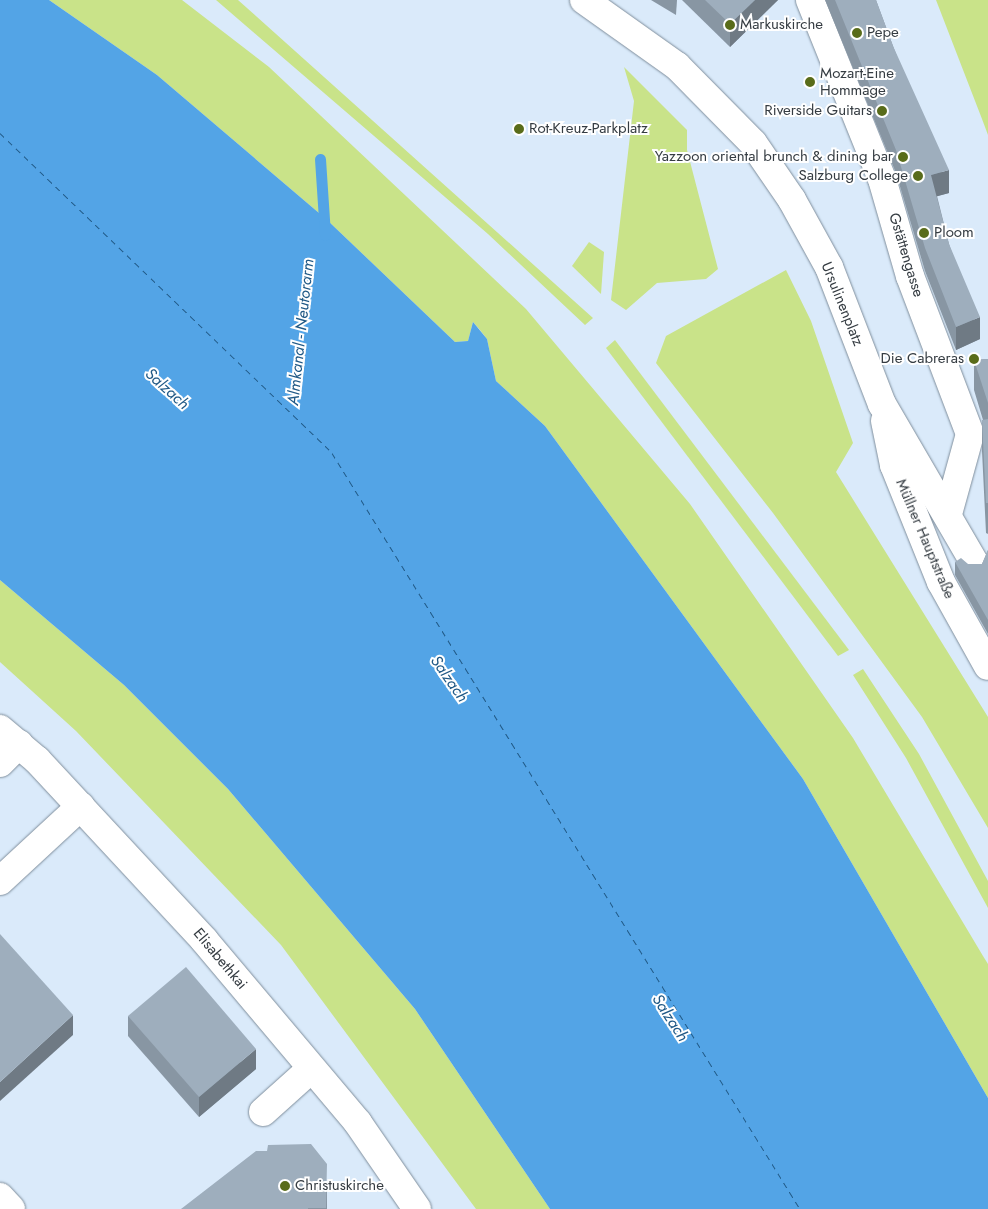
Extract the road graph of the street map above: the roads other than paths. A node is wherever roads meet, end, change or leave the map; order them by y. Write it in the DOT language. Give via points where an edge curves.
graph roads {
  1 [pos="584,0"];
  2 [pos="810,0"];
  3 [pos="882,404"];
  4 [pos="948,514"];
  5 [pos="975,564"];
  6 [pos="988,666"];
  7 [pos="9,736"];
  8 [pos="0,763"];
  9 [pos="81,806"];
  10 [pos="0,881"];
  11 [pos="311,1069"];
  12 [pos="263,1112"];
  13 [pos="0,1197"];
  14 [pos="11,1209"];
  15 [pos="417,1209"];
  1 -- 3 [label="street, Ursulinenplatz" via="677,66 753,143 792,200 829,267"];
  2 -- 4 [label="street, Gstättengasse" via="882,179 910,276 970,434"];
  3 -- 4 [label="street, Ursulinenplatz"];
  3 -- 6 [label="street, Müllner Hauptstraße" via="894,465 941,582"];
  4 -- 5 [label="street, Ursulinenplatz"];
  7 -- 8 [label="street"];
  7 -- 9 [label="street, Elisabethkai"];
  9 -- 10 [label="street"];
  9 -- 11 [label="street, Elisabethkai" via="204,940"];
  11 -- 12 [label="street"];
  11 -- 15 [label="street, Elisabethkai" via="358,1123"];
  13 -- 14 [label="street"];
}
